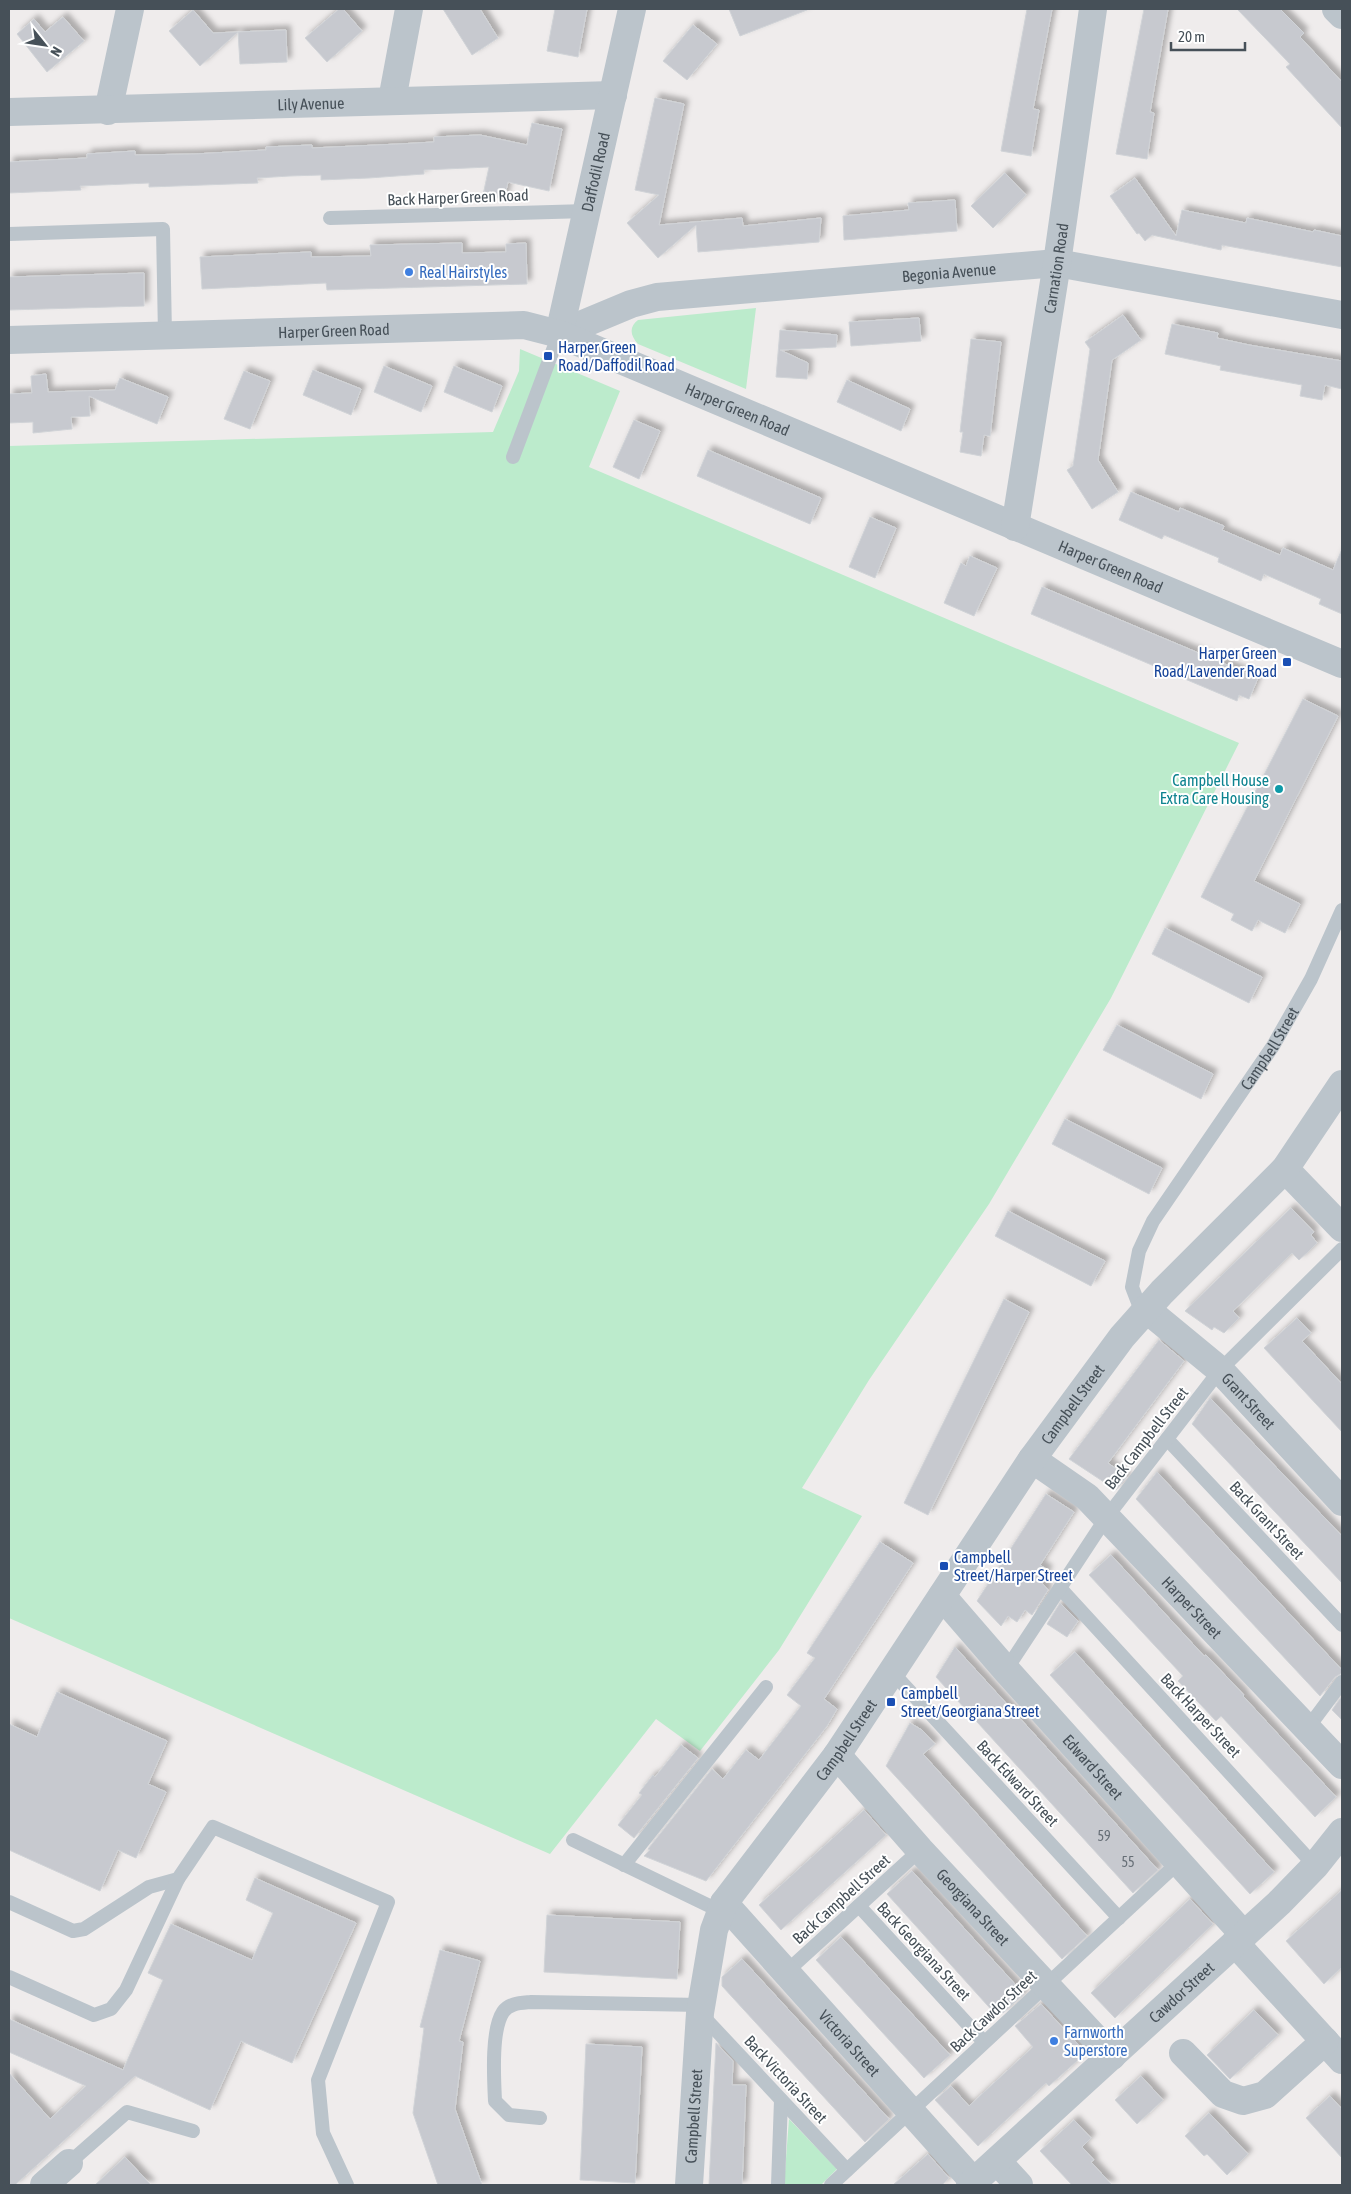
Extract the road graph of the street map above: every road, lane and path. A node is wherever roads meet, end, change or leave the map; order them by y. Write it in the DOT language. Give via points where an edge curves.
graph roads {
  1 [pos="130,9"];
  2 [pos="409,9"];
  3 [pos="632,9"];
  4 [pos="1093,9"];
  5 [pos="1336,9"];
  6 [pos="1342,15"];
  7 [pos="613,95"];
  8 [pos="392,100"];
  9 [pos="108,111"];
  10 [pos="9,112"];
  11 [pos="587,211"];
  12 [pos="330,218"];
  13 [pos="9,234"];
  14 [pos="1056,263"];
  15 [pos="1342,314"];
  16 [pos="559,334"];
  17 [pos="165,335"];
  18 [pos="9,340"];
  19 [pos="513,457"];
  20 [pos="1015,527"];
  21 [pos="1342,664"];
  22 [pos="1342,910"];
  23 [pos="1342,1084"];
  24 [pos="1286,1169"];
  25 [pos="1342,1228"];
  26 [pos="1342,1250"];
  27 [pos="1144,1311"];
  28 [pos="1220,1370"];
  29 [pos="1167,1440"];
  30 [pos="1032,1459"];
  31 [pos="1342,1502"];
  32 [pos="1106,1518"];
  33 [pos="1060,1588"];
  34 [pos="942,1596"];
  35 [pos="1342,1624"];
  36 [pos="1006,1670"];
  37 [pos="892,1672"];
  38 [pos="1342,1682"];
  39 [pos="766,1687"];
  40 [pos="1307,1729"];
  41 [pos="837,1755"];
  42 [pos="1342,1766"];
  43 [pos="1342,1832"];
  44 [pos="573,1840"];
  45 [pos="920,1850"];
  46 [pos="1179,1862"];
  47 [pos="624,1865"];
  48 [pos="1315,1866"];
  49 [pos="178,1879"];
  50 [pos="9,1902"];
  51 [pos="859,1906"];
  52 [pos="722,1907"];
  53 [pos="1119,1918"];
  54 [pos="1240,1939"];
  55 [pos="785,1973"];
  56 [pos="9,1977"];
  57 [pos="1046,1985"];
  58 [pos="700,2009"];
  59 [pos="984,2042"];
  60 [pos="1334,2051"];
  61 [pos="1183,2053"];
  62 [pos="1112,2056"];
  63 [pos="781,2100"];
  64 [pos="910,2111"];
  65 [pos="540,2118"];
  66 [pos="193,2131"];
  67 [pos="996,2161"];
  68 [pos="69,2163"];
  69 [pos="847,2170"];
  70 [pos="972,2183"];
  71 [pos="44,2185"];
  72 [pos="347,2185"];
  73 [pos="689,2185"];
  74 [pos="778,2185"];
  75 [pos="831,2185"];
  76 [pos="1018,2185"];
  1 -- 9 [label="street"];
  2 -- 8 [label="street"];
  3 -- 7 [label="street, Daffodil Road"];
  4 -- 14 [label="street, Carnation Road"];
  5 -- 6 [label="street"];
  7 -- 8 [label="street, Lily Avenue"];
  7 -- 11 [label="street, Daffodil Road"];
  8 -- 9 [label="street, Lily Avenue"];
  9 -- 10 [label="street, Lily Avenue"];
  11 -- 12 [label="lane, Back Harper Green Road"];
  11 -- 16 [label="street, Daffodil Road"];
  13 -- 17 [label="lane" via="163,228"];
  14 -- 15 [label="street, Begonia Avenue"];
  14 -- 16 [label="street, Begonia Avenue" via="656,297"];
  14 -- 20 [label="street, Carnation Road"];
  16 -- 17 [label="street, Harper Green Road" via="524,325"];
  16 -- 19 [label="lane"];
  16 -- 20 [label="street, Harper Green Road"];
  17 -- 18 [label="street, Harper Green Road"];
  20 -- 21 [label="street, Harper Green Road"];
  22 -- 27 [label="lane, Campbell Street" via="1312,980 1273,1046 1153,1221 1139,1251 1132,1287"];
  23 -- 24 [label="street, Campbell Street"];
  24 -- 25 [label="street"];
  24 -- 27 [label="street, Campbell Street"];
  26 -- 28 [label="lane, Back Campbell Street"];
  27 -- 28 [label="street, Grant Street"];
  27 -- 30 [label="street, Campbell Street"];
  28 -- 29 [label="lane, Back Campbell Street"];
  28 -- 31 [label="street, Grant Street"];
  29 -- 32 [label="lane, Back Campbell Street"];
  29 -- 35 [label="lane, Back Grant Street"];
  30 -- 32 [label="street, Harper Street" via="1087,1497"];
  30 -- 34 [label="street, Campbell Street"];
  32 -- 33 [label="lane, Back Campbell Street"];
  32 -- 40 [label="street, Harper Street"];
  33 -- 36 [label="lane, Back Campbell Street"];
  33 -- 48 [label="lane, Back Harper Street"];
  34 -- 36 [label="street, Edward Street"];
  34 -- 37 [label="street, Campbell Street"];
  36 -- 46 [label="street, Edward Street"];
  37 -- 41 [label="street, Campbell Street"];
  37 -- 53 [label="lane, Back Edward Street"];
  38 -- 40 [label="lane"];
  39 -- 47 [label="lane"];
  40 -- 42 [label="street, Harper Street"];
  41 -- 45 [label="street, Georgiana Street"];
  41 -- 52 [label="street, Campbell Street"];
  43 -- 48 [label="street, Cawdor Street"];
  44 -- 47 [label="lane"];
  45 -- 51 [label="lane, Back Campbell Street"];
  45 -- 57 [label="street, Georgiana Street"];
  46 -- 53 [label="lane, Back Cawdor Street"];
  46 -- 54 [label="street, Edward Street"];
  47 -- 52 [label="lane"];
  48 -- 54 [label="street, Cawdor Street"];
  49 -- 50 [label="lane" via="149,1887 93,1924 73,1931"];
  49 -- 56 [label="lane" via="126,1990 111,2010 94,2015"];
  49 -- 72 [label="lane" via="213,1827 388,1902 318,2080 323,2133"];
  51 -- 55 [label="lane, Back Campbell Street"];
  51 -- 59 [label="lane, Back Georgiana Street"];
  52 -- 55 [label="street, Victoria Street"];
  52 -- 58 [label="street, Campbell Street" via="714,1930"];
  53 -- 57 [label="lane, Back Cawdor Street"];
  54 -- 60 [label="street, Edward Street"];
  54 -- 62 [label="street, Cawdor Street"];
  55 -- 64 [label="street, Victoria Street"];
  57 -- 59 [label="lane, Back Cawdor Street"];
  57 -- 62 [label="street, Georgiana Street"];
  58 -- 63 [label="lane, Back Victoria Street"];
  58 -- 65 [label="lane" via="513,2004 503,2012 498,2026 494,2061 495,2100 510,2115"];
  58 -- 73 [label="street, Campbell Street"];
  59 -- 64 [label="lane, Back Cawdor Street"];
  60 -- 61 [label="street" via="1265,2095 1243,2101 1223,2094"];
  62 -- 67 [label="street, Cawdor Street"];
  63 -- 69 [label="lane, Back Victoria Street"];
  63 -- 74 [label="lane"];
  64 -- 69 [label="lane, Back Cawdor Street"];
  64 -- 70 [label="street, Victoria Street"];
  66 -- 68 [label="lane" via="127,2112"];
  67 -- 70 [label="street, Cawdor Street"];
  67 -- 76 [label="street"];
  68 -- 71 [label="street"];
  69 -- 75 [label="lane, Back Cawdor Street"];
}
